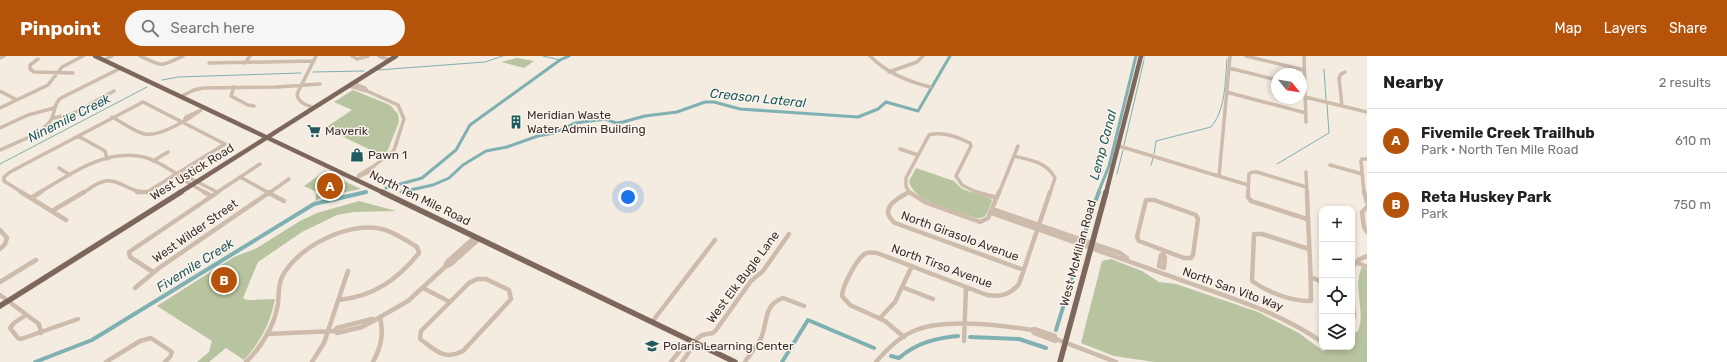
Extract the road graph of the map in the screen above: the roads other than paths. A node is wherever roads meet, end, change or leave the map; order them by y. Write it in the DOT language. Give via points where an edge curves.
graph roads {
  1 [pos="4,56"];
  2 [pos="82,56"];
  3 [pos="112,56"];
  4 [pos="140,56"];
  5 [pos="183,56"];
  6 [pos="250,56"];
  7 [pos="316,56"];
  8 [pos="352,56"];
  9 [pos="368,56"];
  10 [pos="379,56"];
  11 [pos="870,56"];
  12 [pos="924,56"];
  13 [pos="1140,56"];
  14 [pos="1230,56"];
  15 [pos="1246,56"];
  16 [pos="1304,56"];
  17 [pos="392,57"];
  18 [pos="0,58"];
  19 [pos="101,58"];
  20 [pos="38,59"];
  21 [pos="314,61"];
  22 [pos="209,63"];
  23 [pos="245,63"];
  24 [pos="121,68"];
  25 [pos="1229,68"];
  26 [pos="1296,68"];
  27 [pos="1304,68"];
  28 [pos="58,72"];
  29 [pos="890,72"];
  30 [pos="1344,72"];
  31 [pos="73,73"];
  32 [pos="1271,78"];
  33 [pos="320,84"];
  34 [pos="351,84"];
  35 [pos="301,86"];
  36 [pos="234,87"];
  37 [pos="930,87"];
  38 [pos="0,91"];
  39 [pos="114,91"];
  40 [pos="1226,92"];
  41 [pos="182,96"];
  42 [pos="1307,97"];
  43 [pos="17,100"];
  44 [pos="1305,104"];
  45 [pos="254,106"];
  46 [pos="1342,106"];
  47 [pos="206,107"];
  48 [pos="0,108"];
  49 [pos="54,108"];
  50 [pos="314,108"];
  51 [pos="1367,112"];
  52 [pos="1306,113"];
  53 [pos="112,117"];
  54 [pos="54,118"];
  55 [pos="184,120"];
  56 [pos="1306,122"];
  57 [pos="0,128"];
  58 [pos="78,136"];
  59 [pos="268,137"];
  60 [pos="1018,146"];
  61 [pos="1119,146"];
  62 [pos="900,149"];
  63 [pos="0,150"];
  64 [pos="168,152"];
  65 [pos="918,155"];
  66 [pos="1014,156"];
  67 [pos="107,159"];
  68 [pos="1365,159"];
  69 [pos="153,161"];
  70 [pos="260,164"];
  71 [pos="1330,165"];
  72 [pos="59,168"];
  73 [pos="1306,172"];
  74 [pos="177,174"];
  75 [pos="1362,174"];
  76 [pos="70,175"];
  77 [pos="1219,176"];
  78 [pos="240,177"];
  79 [pos="289,178"];
  80 [pos="357,178"];
  81 [pos="198,181"];
  82 [pos="192,185"];
  83 [pos="1248,185"];
  84 [pos="1306,187"];
  85 [pos="217,192"];
  86 [pos="909,192"];
  87 [pos="269,193"];
  88 [pos="211,196"];
  89 [pos="30,198"];
  90 [pos="997,198"];
  91 [pos="284,201"];
  92 [pos="1367,202"];
  93 [pos="1367,207"];
  94 [pos="52,211"];
  95 [pos="992,211"];
  96 [pos="1307,219"];
  97 [pos="66,220"];
  98 [pos="1038,227"];
  99 [pos="0,230"];
  100 [pos="1367,232"];
  101 [pos="789,234"];
  102 [pos="477,238"];
  103 [pos="715,240"];
  104 [pos="1091,246"];
  105 [pos="0,249"];
  106 [pos="1309,249"];
  107 [pos="1163,253"];
  108 [pos="1367,256"];
  109 [pos="36,260"];
  110 [pos="1356,262"];
  111 [pos="912,266"];
  112 [pos="1367,267"];
  113 [pos="1024,270"];
  114 [pos="1161,270"];
  115 [pos="348,271"];
  116 [pos="154,272"];
  117 [pos="1311,278"];
  118 [pos="1319,280"];
  119 [pos="0,282"];
  120 [pos="902,287"];
  121 [pos="966,287"];
  122 [pos="135,288"];
  123 [pos="423,288"];
  124 [pos="0,295"];
  125 [pos="933,298"];
  126 [pos="339,300"];
  127 [pos="8,301"];
  128 [pos="450,302"];
  129 [pos="0,306"];
  130 [pos="804,306"];
  131 [pos="26,315"];
  132 [pos="380,317"];
  133 [pos="880,318"];
  134 [pos="78,319"];
  135 [pos="652,322"];
  136 [pos="964,325"];
  137 [pos="328,331"];
  138 [pos="41,333"];
  139 [pos="267,334"];
  140 [pos="904,337"];
  141 [pos="1319,340"];
  142 [pos="964,341"];
  143 [pos="691,343"];
  144 [pos="1065,343"];
  145 [pos="106,362"];
  146 [pos="165,362"];
  147 [pos="246,362"];
  148 [pos="312,362"];
  149 [pos="373,362"];
  150 [pos="671,362"];
  151 [pos="682,362"];
  152 [pos="735,362"];
  153 [pos="745,362"];
  154 [pos="876,362"];
  155 [pos="1060,362"];
  156 [pos="1116,362"];
  1 -- 18 [label="street"];
  2 -- 28 [label="street" via="66,64"];
  3 -- 19 [label="street"];
  4 -- 5 [label="street" via="164,65"];
  6 -- 23 [label="street"];
  7 -- 21 [label="street"];
  8 -- 9 [label="street" via="357,59"];
  10 -- 17 [label="street"];
  11 -- 29 [label="street"];
  12 -- 29 [label="street" via="917,62"];
  13 -- 61 [label="main road, West McMillan Road"];
  14 -- 25 [label="street"];
  15 -- 26 [label="street"];
  16 -- 27 [label="street"];
  17 -- 34 [label="main road, West Ustick Road"];
  19 -- 24 [label="main road, North Ten Mile Road"];
  20 -- 28 [label="street" via="30,66 34,72"];
  21 -- 23 [label="street"];
  21 -- 35 [label="street"];
  22 -- 23 [label="street"];
  24 -- 41 [label="main road, North Ten Mile Road"];
  24 -- 49 [label="street" via="64,96"];
  25 -- 32 [label="street"];
  25 -- 40 [label="street"];
  28 -- 31 [label="street"];
  28 -- 43 [label="street" via="48,85"];
  29 -- 37 [label="street"];
  30 -- 46 [label="street" via="1339,78"];
  33 -- 35 [label="street"];
  34 -- 50 [label="main road, West Ustick Road"];
  34 -- 80 [label="street" via="390,100 403,114 403,124 394,150 362,177"];
  35 -- 36 [label="street"];
  35 -- 50 [label="street" via="297,94 298,100"];
  36 -- 41 [label="street" via="199,89"];
  36 -- 45 [label="street" via="231,96"];
  38 -- 43 [label="street"];
  39 -- 54 [label="street" via="72,114"];
  40 -- 52 [label="street"];
  40 -- 77 [label="street"];
  41 -- 47 [label="main road, North Ten Mile Road"];
  42 -- 46 [label="street"];
  43 -- 48 [label="street"];
  44 -- 52 [label="street"];
  46 -- 51 [label="street"];
  47 -- 55 [label="street"];
  47 -- 59 [label="main road, North Ten Mile Road"];
  49 -- 54 [label="street"];
  49 -- 57 [label="street" via="28,115"];
  50 -- 59 [label="main road, West Ustick Road"];
  52 -- 56 [label="street"];
  53 -- 55 [label="street" via="143,102"];
  53 -- 55 [label="street" via="144,134 154,135"];
  53 -- 58 [label="street"];
  54 -- 63 [label="street" via="43,128"];
  55 -- 74 [label="street" via="225,144"];
  58 -- 67 [label="street" via="105,152"];
  58 -- 89 [label="street" via="4,177 4,181"];
  59 -- 80 [label="main road, North Ten Mile Road"];
  59 -- 81 [label="main road, West Ustick Road"];
  60 -- 66 [label="street"];
  61 -- 77 [label="street"];
  61 -- 104 [label="main road, West McMillan Road"];
  62 -- 65 [label="street"];
  64 -- 69 [label="street"];
  65 -- 86 [label="street" via="906,178"];
  65 -- 90 [label="street" via="930,135 934,133 942,133 970,143 971,146 956,176 958,183"];
  66 -- 90 [label="street"];
  66 -- 98 [label="street" via="1042,164 1053,172 1055,178"];
  67 -- 69 [label="street" via="137,156"];
  67 -- 76 [label="street"];
  68 -- 75 [label="street" via="1360,161"];
  69 -- 74 [label="street"];
  70 -- 78 [label="street"];
  71 -- 75 [label="street"];
  72 -- 76 [label="street"];
  73 -- 84 [label="street"];
  74 -- 81 [label="street"];
  74 -- 82 [label="street"];
  74 -- 94 [label="street" via="147,192 139,193 115,180 101,182"];
  75 -- 92 [label="street"];
  76 -- 89 [label="street"];
  77 -- 83 [label="street"];
  78 -- 85 [label="street"];
  78 -- 87 [label="street"];
  79 -- 87 [label="street, West Wilder Street"];
  80 -- 102 [label="main road, North Ten Mile Road"];
  81 -- 82 [label="main road, West Ustick Road"];
  81 -- 85 [label="street"];
  82 -- 88 [label="street"];
  82 -- 127 [label="main road, West Ustick Road"];
  83 -- 84 [label="street" via="1249,174 1252,172"];
  83 -- 96 [label="street" via="1248,197 1251,201"];
  84 -- 96 [label="street"];
  85 -- 88 [label="street"];
  86 -- 95 [label="street" via="927,203 980,222 987,220"];
  86 -- 113 [label="street, North Girasolo Avenue" via="893,202 887,212 890,220"];
  87 -- 91 [label="street"];
  87 -- 116 [label="street, West Wilder Street"];
  88 -- 116 [label="street" via="129,252 130,257"];
  89 -- 94 [label="street"];
  90 -- 95 [label="street"];
  93 -- 100 [label="street" via="1362,212"];
  94 -- 97 [label="street"];
  95 -- 98 [label="street, North San Vito Way"];
  96 -- 106 [label="street"];
  98 -- 104 [label="street, North San Vito Way"];
  98 -- 113 [label="street"];
  99 -- 105 [label="street" via="7,238"];
  101 -- 143 [label="street, West Elk Bugle Lane" via="716,330 713,333 704,333"];
  102 -- 123 [label="street"];
  102 -- 135 [label="main road, North Ten Mile Road"];
  103 -- 135 [label="street"];
  104 -- 114 [label="street, North San Vito Way"];
  104 -- 144 [label="main road, West McMillan Road"];
  106 -- 117 [label="street"];
  106 -- 117 [label="street" via="1256,233 1253,236 1251,278 1254,284 1309,302 1312,299"];
  107 -- 107 [label="street" via="1139,241 1137,237 1145,202 1149,200 1191,212 1198,219 1193,255 1190,258"];
  107 -- 114 [label="street" via="1159,266"];
  108 -- 110 [label="street"];
  109 -- 119 [label="street"];
  110 -- 112 [label="street"];
  111 -- 120 [label="street"];
  111 -- 121 [label="street, North Tirso Avenue"];
  111 -- 133 [label="street, North Tirso Avenue" via="877,253 867,252 862,256 842,291 842,299 848,305"];
  113 -- 121 [label="street, North Tirso Avenue" via="1019,284 1010,294 991,296"];
  114 -- 141 [label="street, North San Vito Way" via="1267,311"];
  115 -- 126 [label="street"];
  116 -- 122 [label="street, West Wilder Street"];
  117 -- 118 [label="street"];
  120 -- 125 [label="street"];
  120 -- 133 [label="street" via="892,307"];
  121 -- 136 [label="street"];
  123 -- 128 [label="street"];
  123 -- 132 [label="street" via="401,306"];
  124 -- 127 [label="street"];
  126 -- 137 [label="street"];
  126 -- 139 [label="street" via="355,298 377,290 409,264 419,253 417,247 385,230 369,227 319,242 293,261 281,277 277,309"];
  127 -- 129 [label="main road, West Ustick Road"];
  127 -- 131 [label="street"];
  128 -- 128 [label="street" via="421,331 420,339 445,356 461,353 511,299 512,294 486,279 477,278"];
  130 -- 153 [label="street" via="787,299 780,298 775,301 766,314 761,337"];
  131 -- 138 [label="street" via="39,324"];
  131 -- 138 [label="street" via="10,328 18,338"];
  132 -- 137 [label="street" via="372,323 356,328 337,333"];
  132 -- 149 [label="street" via="384,328 383,338"];
  133 -- 140 [label="street"];
  134 -- 138 [label="street"];
  135 -- 143 [label="main road, North Ten Mile Road"];
  136 -- 140 [label="street" via="922,328"];
  136 -- 142 [label="street"];
  136 -- 144 [label="street" via="1034,329 1055,336"];
  137 -- 139 [label="street"];
  137 -- 148 [label="street"];
  139 -- 147 [label="street" via="257,351"];
  140 -- 154 [label="street" via="892,345"];
  143 -- 150 [label="street, West Elk Bugle Lane" via="682,348"];
  143 -- 151 [label="street" via="689,352"];
  143 -- 152 [label="main road, North Ten Mile Road"];
  144 -- 155 [label="main road, West McMillan Road"];
  144 -- 156 [label="street"];
  145 -- 146 [label="street" via="149,338 170,350 172,354"];
}
